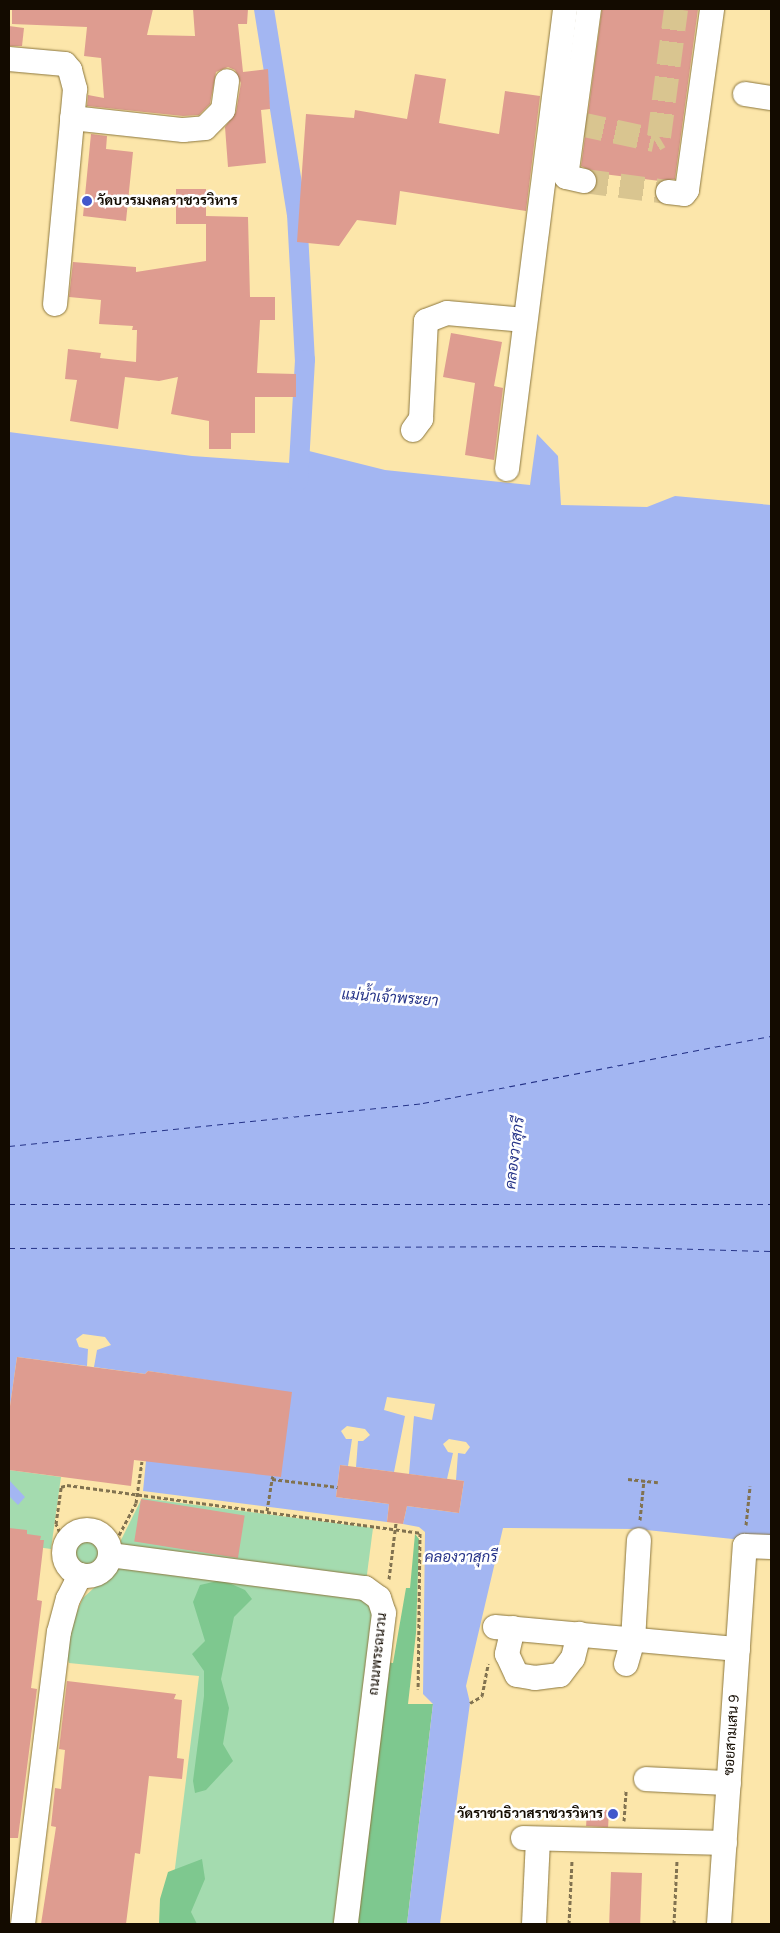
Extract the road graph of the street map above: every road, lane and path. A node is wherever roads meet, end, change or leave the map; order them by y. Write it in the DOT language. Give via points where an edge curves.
graph roads {
  1 [pos="712,9"];
  2 [pos="578,10"];
  3 [pos="9,59"];
  4 [pos="227,81"];
  5 [pos="745,94"];
  6 [pos="771,98"];
  7 [pos="72,118"];
  8 [pos="584,181"];
  9 [pos="668,192"];
  10 [pos="55,304"];
  11 [pos="525,320"];
  12 [pos="413,430"];
  13 [pos="506,469"];
  14 [pos="142,1461"];
  15 [pos="628,1479"];
  16 [pos="644,1480"];
  17 [pos="658,1482"];
  18 [pos="338,1486"];
  19 [pos="750,1486"];
  20 [pos="137,1494"];
  21 [pos="267,1510"];
  22 [pos="396,1523"];
  23 [pos="395,1529"];
  24 [pos="639,1540"];
  25 [pos="65,1544"];
  26 [pos="745,1546"];
  27 [pos="771,1547"];
  28 [pos="109,1550"];
  29 [pos="80,1575"];
  30 [pos="381,1602"];
  31 [pos="579,1634"];
  32 [pos="634,1640"];
  33 [pos="738,1650"];
  34 [pos="488,1662"];
  35 [pos="626,1664"];
  36 [pos="418,1689"];
  37 [pos="470,1703"];
  38 [pos="729,1783"];
  39 [pos="636,1785"];
  40 [pos="573,1840"];
  41 [pos="622,1841"];
  42 [pos="678,1843"];
  43 [pos="724,1843"];
  44 [pos="23,1924"];
  45 [pos="346,1924"];
  46 [pos="534,1924"];
  47 [pos="570,1924"];
  48 [pos="674,1924"];
  49 [pos="719,1924"];
  1 -- 9 [label="street" via="687,190 684,194"];
  2 -- 8 [label="street" via="576,123 566,177"];
  2 -- 11 [label="street"];
  3 -- 7 [label="street" via="65,64 75,88"];
  4 -- 7 [label="street" via="222,110 205,128 183,130"];
  5 -- 6 [label="street"];
  7 -- 10 [label="street"];
  11 -- 12 [label="street" via="448,313 426,321 421,419"];
  11 -- 13 [label="street"];
  14 -- 20 [label="path"];
  15 -- 16 [label="path"];
  16 -- 17 [label="path"];
  16 -- 24 [label="path"];
  18 -- 21 [label="path" via="272,1478"];
  19 -- 26 [label="path"];
  20 -- 21 [label="path"];
  20 -- 25 [label="path" via="61,1487 56,1524"];
  20 -- 28 [label="path" via="129,1518"];
  21 -- 23 [label="path"];
  22 -- 23 [label="path"];
  23 -- 30 [label="path" via="388,1586"];
  23 -- 36 [label="path" via="416,1531 422,1536"];
  24 -- 32 [label="street"];
  25 -- 28 [label="street" via="74,1533 89,1529 102,1535"];
  25 -- 29 [label="street" via="64,1559"];
  26 -- 27 [label="street"];
  26 -- 33 [label="street, ซอยสามเสน 9"];
  28 -- 29 [label="street" via="103,1570 88,1576"];
  28 -- 30 [label="street, ถนนพระฉนวน" via="365,1588"];
  29 -- 44 [label="street" via="68,1599 60,1632"];
  30 -- 45 [label="street, ถนนพระฉนวน" via="384,1613"];
  31 -- 31 [label="street" via="504,1628 507,1654 517,1675 535,1678 560,1675 573,1658"];
  31 -- 32 [label="street"];
  32 -- 33 [label="street"];
  32 -- 35 [label="street"];
  33 -- 38 [label="street, ซอยสามเสน 9"];
  34 -- 37 [label="path" via="482,1696"];
  38 -- 39 [label="street"];
  38 -- 43 [label="street, ซอยสามเสน 9"];
  39 -- 41 [label="path"];
  40 -- 41 [label="street"];
  40 -- 46 [label="street" via="531,1838"];
  40 -- 47 [label="path"];
  41 -- 42 [label="street"];
  42 -- 43 [label="street"];
  42 -- 48 [label="path"];
  43 -- 49 [label="street, ซอยสามเสน 9"];
}
